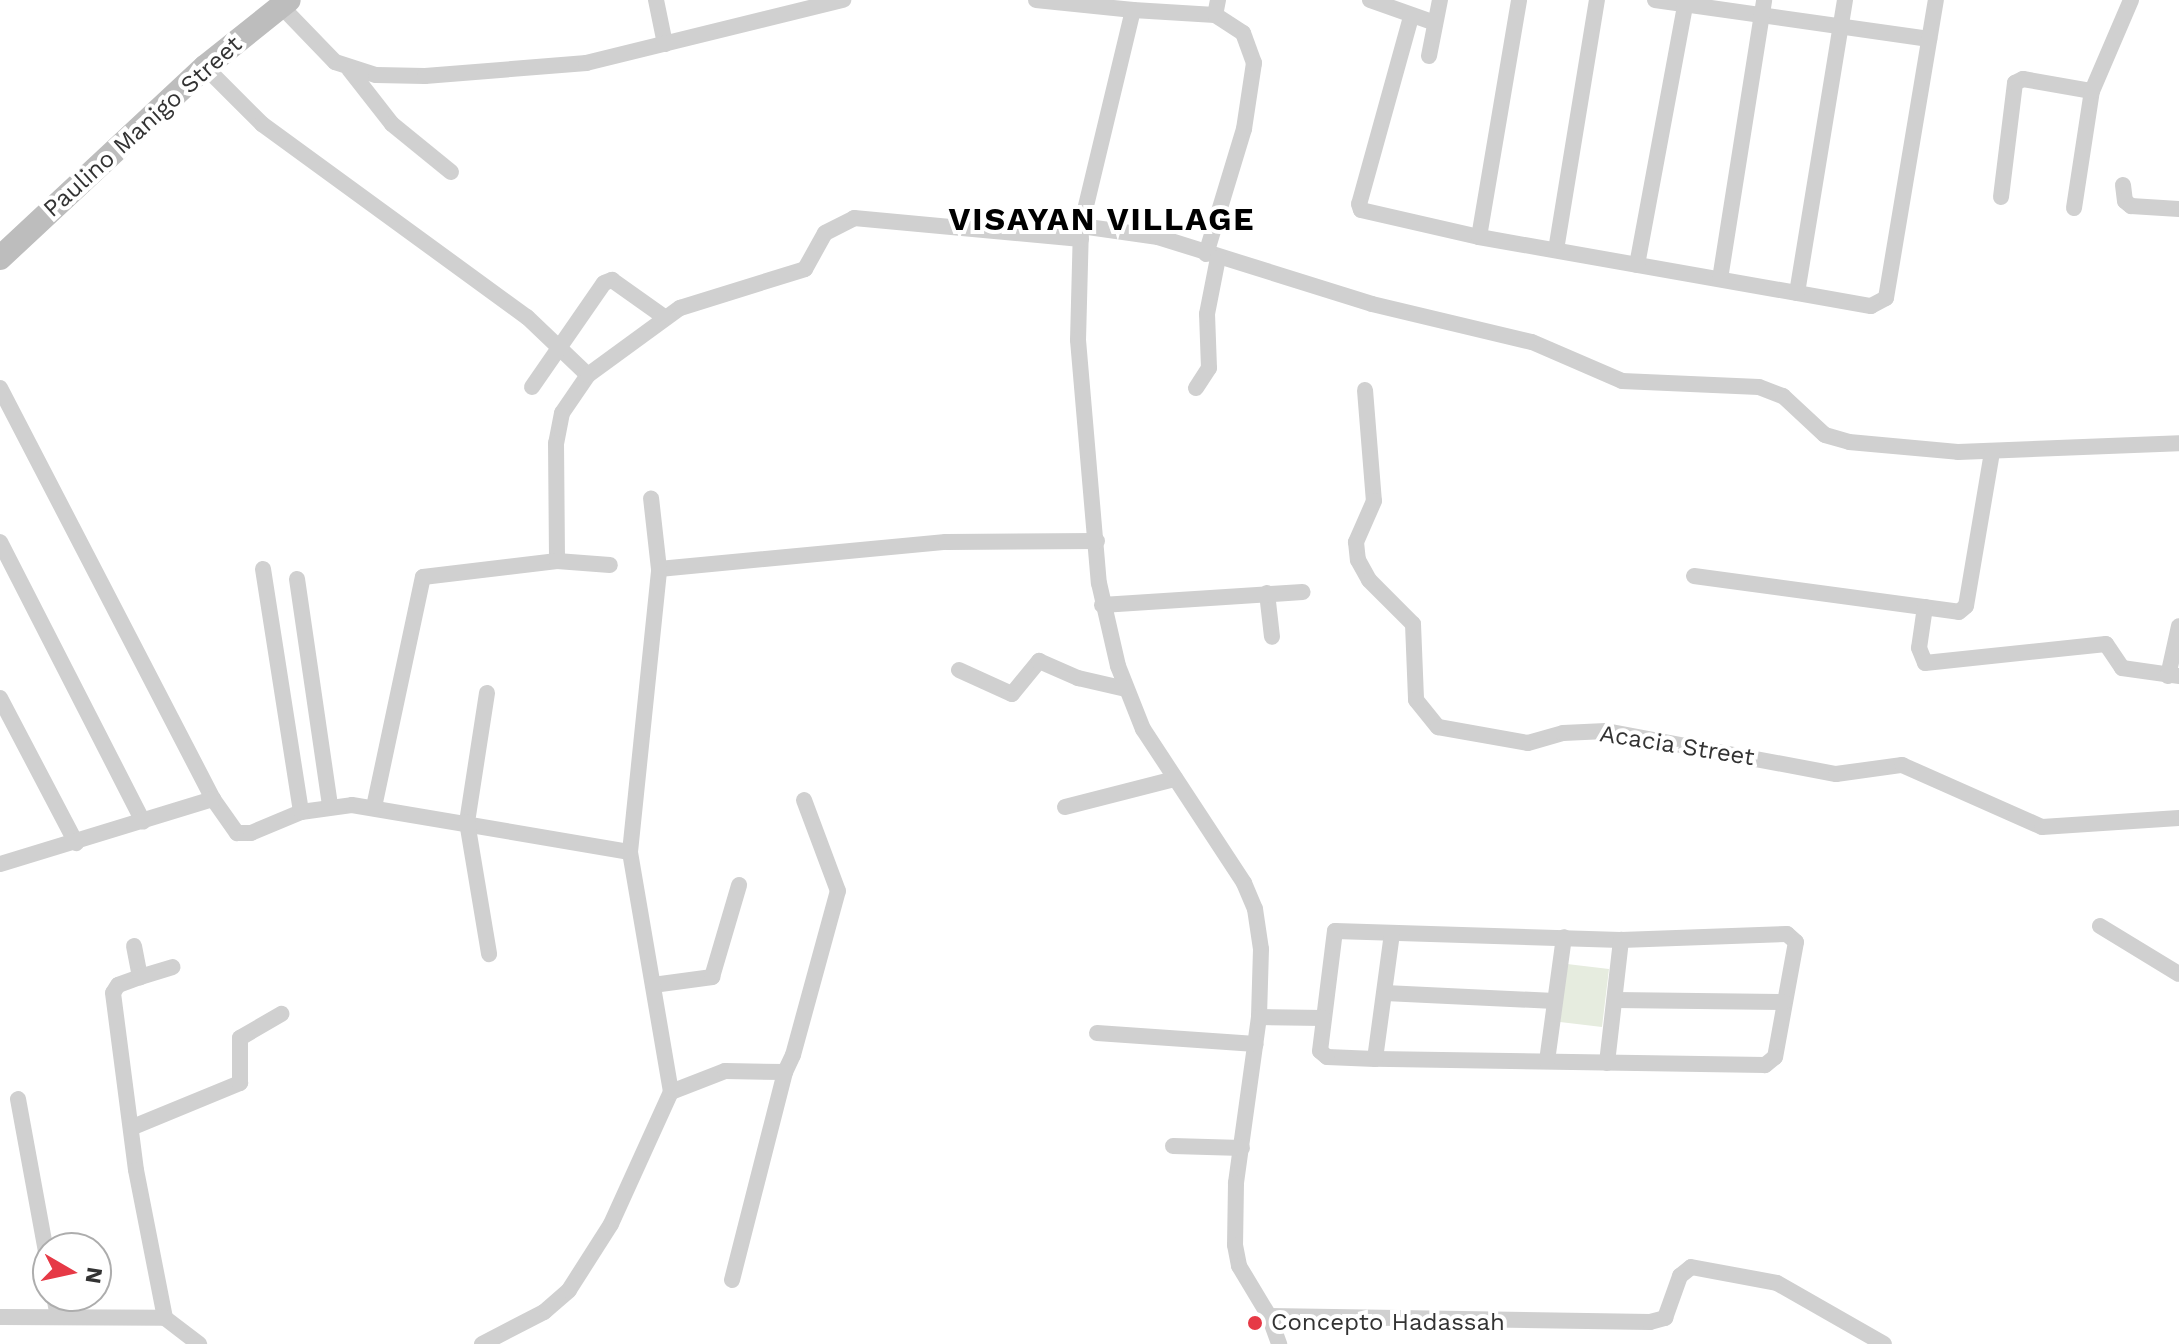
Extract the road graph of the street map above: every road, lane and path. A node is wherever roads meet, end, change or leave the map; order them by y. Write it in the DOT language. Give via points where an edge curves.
graph roads {
  1 [pos="656,0"];
  2 [pos="843,0"];
  3 [pos="1036,0"];
  4 [pos="1370,0"];
  5 [pos="1440,0"];
  6 [pos="1519,0"];
  7 [pos="1597,0"];
  8 [pos="1655,0"];
  9 [pos="1845,0"];
  10 [pos="1936,0"];
  11 [pos="2131,0"];
  12 [pos="285,3"];
  13 [pos="1686,3"];
  14 [pos="1216,8"];
  15 [pos="1763,8"];
  16 [pos="1133,10"];
  17 [pos="1411,17"];
  18 [pos="1435,23"];
  19 [pos="1841,27"];
  20 [pos="1929,39"];
  21 [pos="665,44"];
  22 [pos="1429,56"];
  23 [pos="205,67"];
  24 [pos="348,68"];
  25 [pos="2092,91"];
  26 [pos="451,172"];
  27 [pos="2123,185"];
  28 [pos="2001,197"];
  29 [pos="2074,208"];
  30 [pos="2179,209"];
  31 [pos="1081,232"];
  32 [pos="1479,237"];
  33 [pos="1556,250"];
  34 [pos="1212,256"];
  35 [pos="0,258"];
  36 [pos="1637,265"];
  37 [pos="1720,279"];
  38 [pos="1797,293"];
  39 [pos="664,317"];
  40 [pos="560,345"];
  41 [pos="588,375"];
  42 [pos="532,387"];
  43 [pos="0,388"];
  44 [pos="1196,388"];
  45 [pos="1365,390"];
  46 [pos="2179,443"];
  47 [pos="1992,452"];
  48 [pos="651,498"];
  49 [pos="1097,541"];
  50 [pos="0,542"];
  51 [pos="557,561"];
  52 [pos="610,565"];
  53 [pos="263,569"];
  54 [pos="659,569"];
  55 [pos="1694,576"];
  56 [pos="297,579"];
  57 [pos="1303,592"];
  58 [pos="1267,593"];
  59 [pos="1102,605"];
  60 [pos="1925,607"];
  61 [pos="2179,626"];
  62 [pos="1272,637"];
  63 [pos="959,670"];
  64 [pos="2174,676"];
  65 [pos="1126,689"];
  66 [pos="487,693"];
  67 [pos="0,698"];
  68 [pos="1175,779"];
  69 [pos="213,799"];
  70 [pos="804,800"];
  71 [pos="330,806"];
  72 [pos="374,807"];
  73 [pos="1065,807"];
  74 [pos="301,812"];
  75 [pos="2179,818"];
  76 [pos="143,822"];
  77 [pos="467,822"];
  78 [pos="76,843"];
  79 [pos="630,852"];
  80 [pos="2,857"];
  81 [pos="739,885"];
  82 [pos="2100,926"];
  83 [pos="1392,934"];
  84 [pos="1564,937"];
  85 [pos="1621,940"];
  86 [pos="134,946"];
  87 [pos="489,954"];
  88 [pos="173,967"];
  89 [pos="2179,974"];
  90 [pos="140,977"];
  91 [pos="653,985"];
  92 [pos="1385,993"];
  93 [pos="1615,1000"];
  94 [pos="1555,1001"];
  95 [pos="1784,1002"];
  96 [pos="281,1014"];
  97 [pos="1259,1017"];
  98 [pos="1323,1018"];
  99 [pos="1097,1033"];
  100 [pos="1256,1044"];
  101 [pos="1375,1059"];
  102 [pos="1547,1061"];
  103 [pos="1607,1063"];
  104 [pos="785,1072"];
  105 [pos="671,1092"];
  106 [pos="18,1099"];
  107 [pos="133,1127"];
  108 [pos="1173,1146"];
  109 [pos="1242,1148"];
  110 [pos="42,1232"];
  111 [pos="732,1280"];
  112 [pos="57,1312"];
  113 [pos="1269,1316"];
  114 [pos="0,1317"];
  115 [pos="58,1317"];
  116 [pos="165,1318"];
  117 [pos="199,1344"];
  118 [pos="482,1344"];
  119 [pos="1279,1344"];
  120 [pos="1884,1344"];
  1 -- 21 [label="street"];
  2 -- 21 [label="street"];
  3 -- 16 [label="street"];
  4 -- 17 [label="street"];
  5 -- 18 [label="street"];
  6 -- 32 [label="street"];
  7 -- 33 [label="street"];
  8 -- 13 [label="street"];
  9 -- 19 [label="street"];
  10 -- 20 [label="street"];
  11 -- 25 [label="street"];
  12 -- 23 [label="street, Paulino Manigo Street"];
  12 -- 24 [label="street" via="322,51"];
  13 -- 15 [label="street"];
  13 -- 36 [label="street"];
  14 -- 16 [label="street"];
  14 -- 34 [label="street" via="1243,33 1254,63 1244,129"];
  15 -- 19 [label="street"];
  15 -- 37 [label="street"];
  16 -- 31 [label="street"];
  17 -- 18 [label="street"];
  17 -- 32 [label="street" via="1359,204 1365,212"];
  18 -- 22 [label="street"];
  19 -- 20 [label="street"];
  19 -- 38 [label="street"];
  20 -- 38 [label="street" via="1886,298 1871,306"];
  21 -- 24 [label="street" via="586,63 481,74 376,75"];
  23 -- 35 [label="street, Paulino Manigo Street"];
  23 -- 40 [label="street" via="262,124"];
  24 -- 26 [label="street" via="392,124"];
  25 -- 28 [label="street" via="2023,79 2015,83"];
  25 -- 29 [label="street"];
  27 -- 30 [label="street" via="2131,206"];
  31 -- 34 [label="street" via="1158,237"];
  31 -- 39 [label="street" via="854,218 825,233 805,269 730,289"];
  31 -- 49 [label="street" via="1078,340"];
  32 -- 33 [label="street"];
  33 -- 36 [label="street"];
  34 -- 44 [label="street" via="1209,368"];
  34 -- 47 [label="street" via="1372,304 1532,342 1622,381 1759,387 1783,396 1825,435 1838,439"];
  36 -- 37 [label="street"];
  37 -- 38 [label="street"];
  39 -- 40 [label="street" via="612,280 604,283"];
  39 -- 41 [label="street"];
  40 -- 41 [label="street"];
  40 -- 42 [label="street"];
  41 -- 51 [label="street" via="562,413 556,443"];
  43 -- 69 [label="street"];
  45 -- 75 [label="street, Acacia Street" via="1374,501 1356,542 1358,560 1369,580 1413,624 1416,700 1438,727 1528,743 1563,733 1606,731 1836,774 1902,765 2042,827"];
  46 -- 47 [label="street"];
  47 -- 60 [label="street" via="1966,606 1959,612"];
  48 -- 54 [label="street"];
  49 -- 54 [label="street" via="946,542"];
  49 -- 59 [label="street"];
  50 -- 76 [label="street"];
  51 -- 52 [label="street"];
  51 -- 72 [label="street" via="423,577"];
  53 -- 74 [label="street"];
  54 -- 79 [label="street"];
  55 -- 60 [label="street"];
  56 -- 71 [label="street"];
  57 -- 58 [label="street"];
  58 -- 59 [label="street"];
  58 -- 62 [label="street"];
  59 -- 65 [label="street"];
  60 -- 64 [label="street" via="1919,648 1925,663 2106,644 2122,668"];
  61 -- 64 [label="street"];
  63 -- 65 [label="street" via="1012,694 1039,661 1078,678"];
  65 -- 68 [label="street" via="1143,729"];
  66 -- 77 [label="street"];
  67 -- 78 [label="street"];
  68 -- 73 [label="street"];
  68 -- 97 [label="street" via="1244,883 1255,909 1261,949"];
  69 -- 74 [label="street" via="240,834"];
  69 -- 76 [label="street"];
  70 -- 104 [label="street" via="837,897"];
  71 -- 72 [label="street"];
  71 -- 74 [label="street"];
  72 -- 77 [label="street"];
  76 -- 78 [label="street"];
  77 -- 79 [label="street"];
  77 -- 87 [label="street"];
  78 -- 80 [label="street"];
  79 -- 91 [label="street"];
  81 -- 91 [label="street" via="712,977"];
  82 -- 89 [label="street"];
  83 -- 84 [label="street"];
  83 -- 92 [label="street"];
  83 -- 98 [label="street" via="1335,931"];
  84 -- 85 [label="street"];
  84 -- 94 [label="street"];
  85 -- 93 [label="street"];
  85 -- 95 [label="street" via="1792,935 1796,942"];
  86 -- 90 [label="street"];
  88 -- 90 [label="street"];
  90 -- 107 [label="street" via="116,986 113,993"];
  91 -- 105 [label="street"];
  92 -- 94 [label="street"];
  92 -- 101 [label="street"];
  93 -- 95 [label="street"];
  93 -- 103 [label="street"];
  94 -- 102 [label="street"];
  95 -- 103 [label="street" via="1775,1057 1765,1065"];
  96 -- 107 [label="street" via="240,1038 240,1083"];
  97 -- 98 [label="street"];
  97 -- 100 [label="street"];
  98 -- 101 [label="street" via="1322,1054"];
  99 -- 100 [label="street"];
  100 -- 109 [label="street"];
  101 -- 102 [label="street"];
  102 -- 103 [label="street"];
  104 -- 105 [label="street" via="725,1071"];
  104 -- 111 [label="street"];
  105 -- 118 [label="street" via="611,1224 569,1290 544,1312"];
  106 -- 110 [label="street"];
  107 -- 116 [label="street"];
  108 -- 109 [label="street"];
  109 -- 113 [label="street" via="1235,1217 1239,1266"];
  112 -- 115 [label="street"];
  113 -- 119 [label="street"];
  113 -- 120 [label="street" via="1650,1322 1665,1318 1680,1276 1691,1267 1777,1283"];
  114 -- 115 [label="street"];
  115 -- 116 [label="street"];
  116 -- 117 [label="street"];
}
